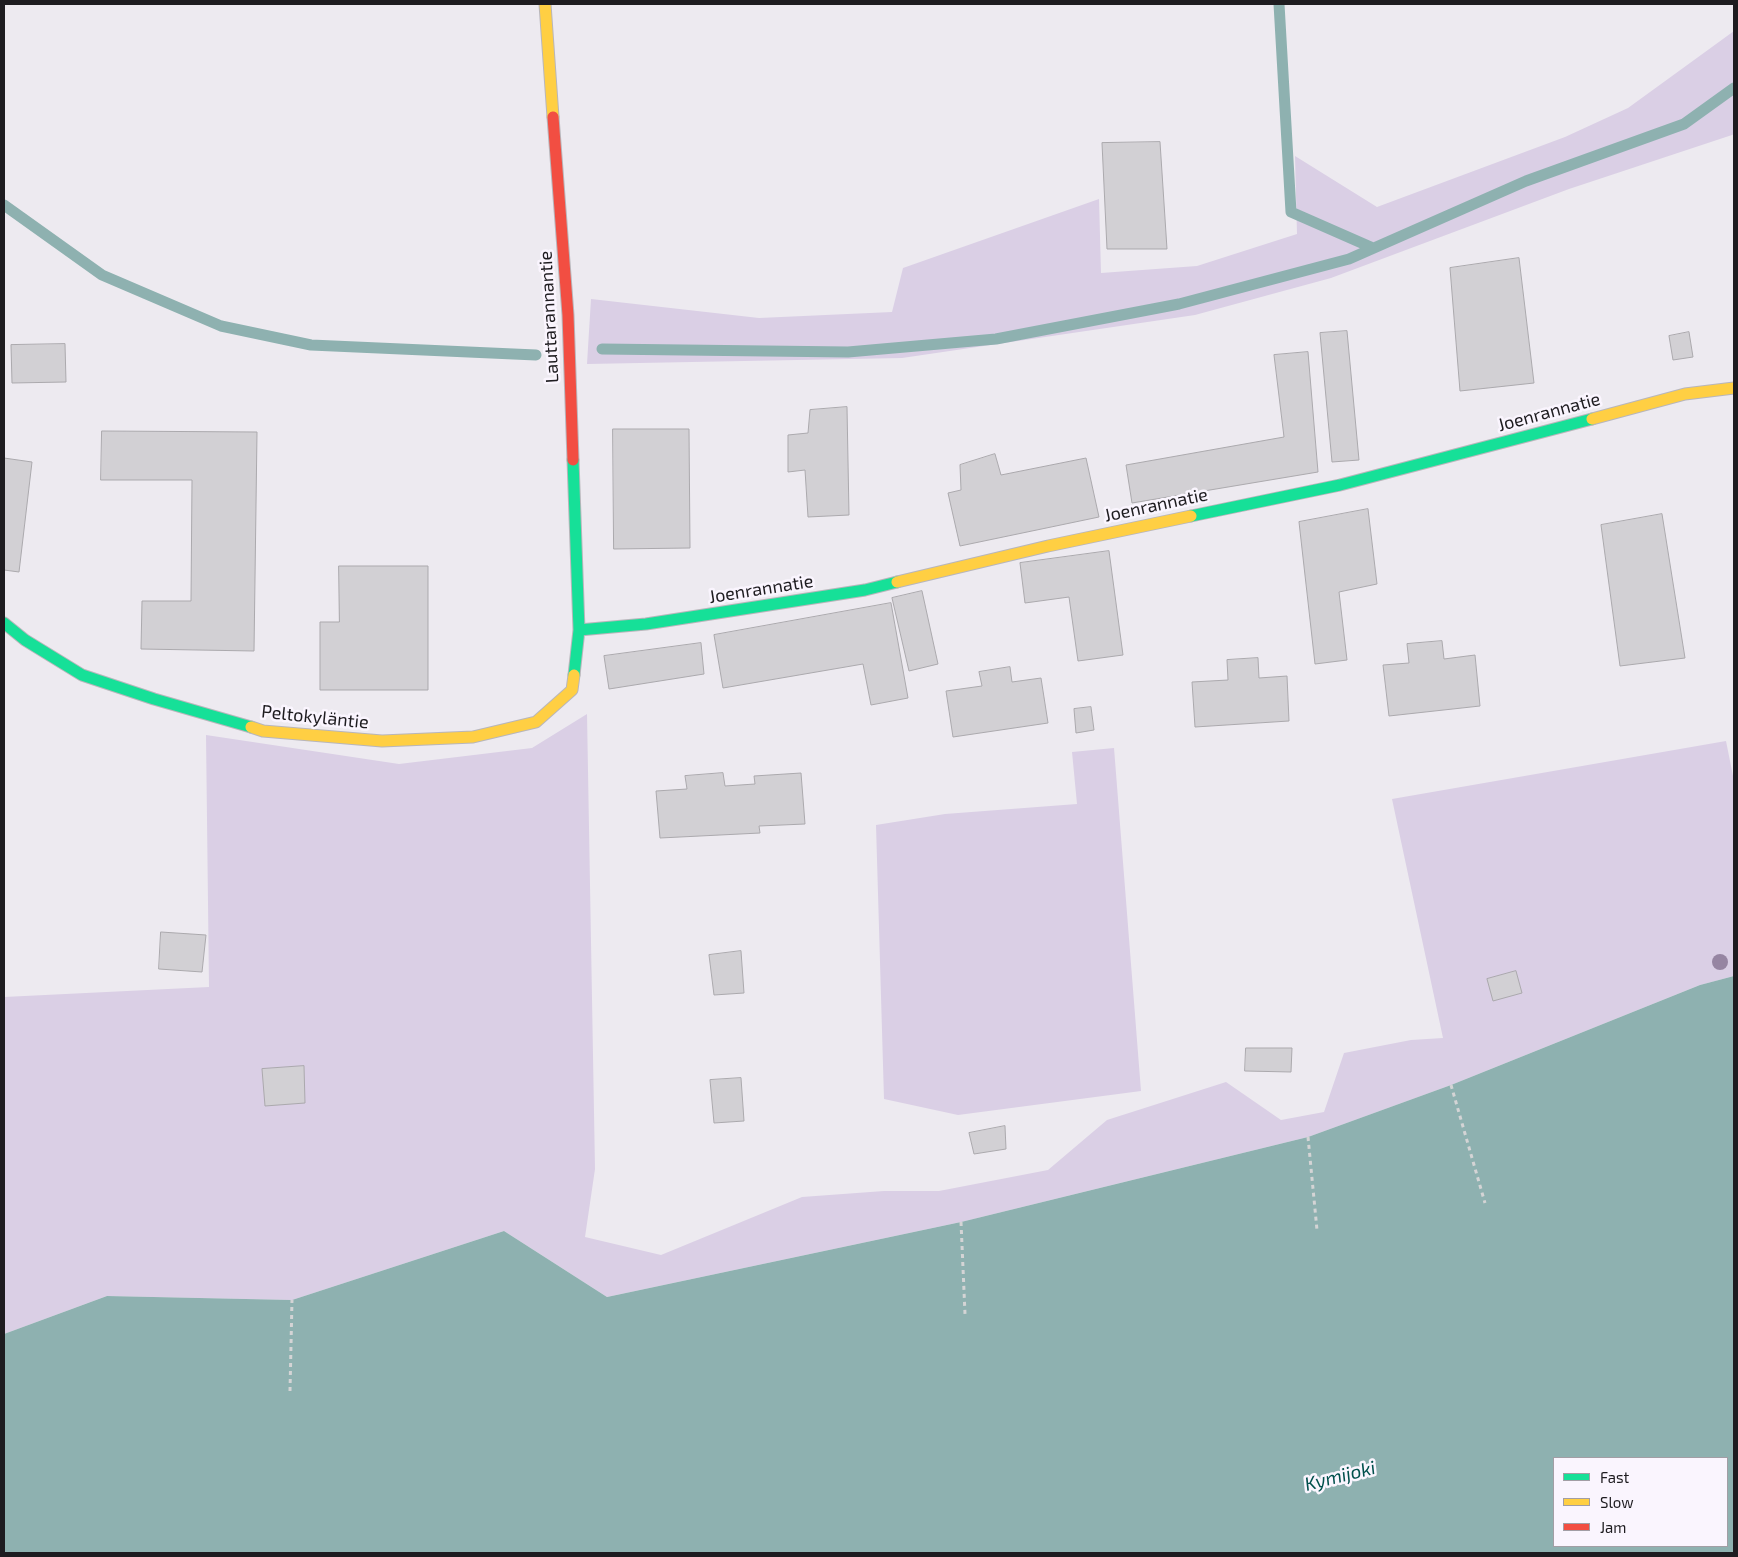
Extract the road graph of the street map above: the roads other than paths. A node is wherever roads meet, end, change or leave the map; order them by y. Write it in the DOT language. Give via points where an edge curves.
graph roads {
  1 [pos="545,4"];
  2 [pos="1734,388"];
  3 [pos="4,623"];
  4 [pos="579,630"];
  1 -- 4 [label="street, Lauttarannantie" via="568,315"];
  2 -- 4 [label="street, Joenrannatie" via="1685,394 1340,485 1048,546 865,590 646,624"];
  3 -- 4 [label="street, Peltokyläntie" via="25,640 82,674 154,699 264,731 382,742 473,736 536,722 572,690"];
}
